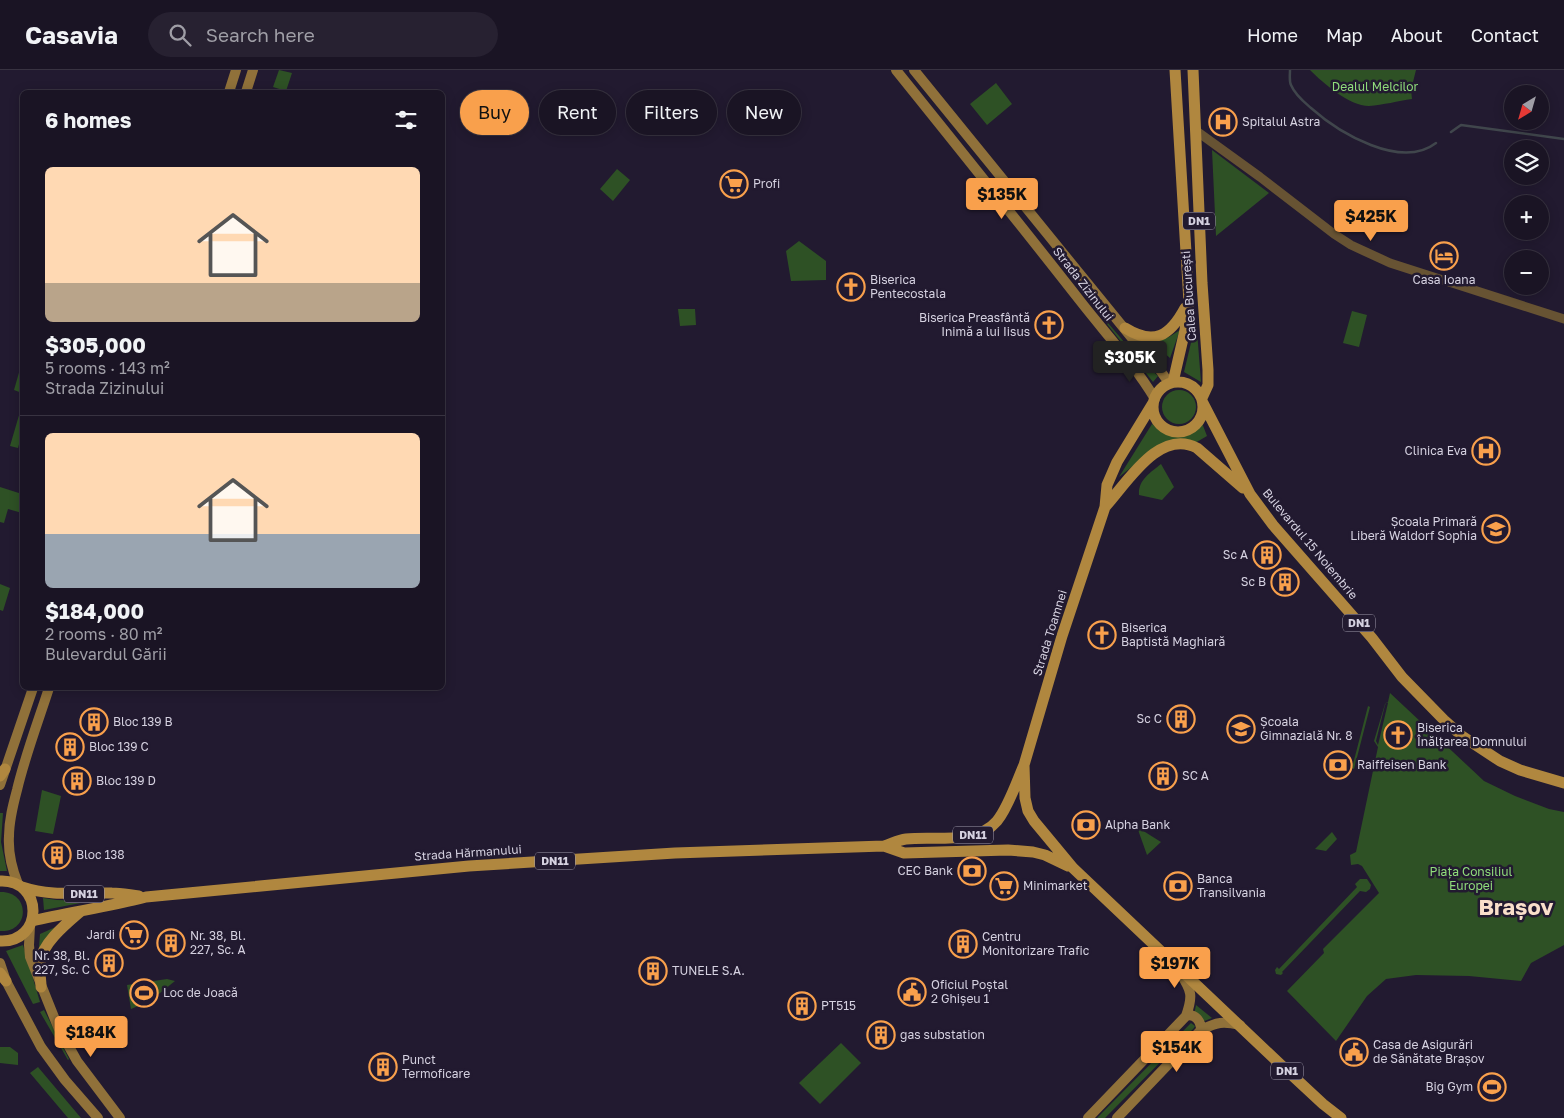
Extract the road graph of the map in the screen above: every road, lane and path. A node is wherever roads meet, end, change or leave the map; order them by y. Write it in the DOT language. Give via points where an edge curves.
graph roads {
  1 [pos="236,70"];
  2 [pos="252,70"];
  3 [pos="896,70"];
  4 [pos="914,70"];
  5 [pos="1175,70"];
  6 [pos="1193,70"];
  7 [pos="230,90"];
  8 [pos="247,90"];
  9 [pos="1195,130"];
  10 [pos="1188,302"];
  11 [pos="1564,319"];
  12 [pos="1125,328"];
  13 [pos="1171,383"];
  14 [pos="1154,401"];
  15 [pos="1202,401"];
  16 [pos="1250,494"];
  17 [pos="1105,507"];
  18 [pos="32,690"];
  19 [pos="48,690"];
  20 [pos="1024,765"];
  21 [pos="2,772"];
  22 [pos="1564,783"];
  23 [pos="0,785"];
  24 [pos="884,846"];
  25 [pos="1073,868"];
  26 [pos="0,881"];
  27 [pos="20,886"];
  28 [pos="146,897"];
  29 [pos="82,910"];
  30 [pos="31,924"];
  31 [pos="0,941"];
  32 [pos="1172,962"];
  33 [pos="0,963"];
  34 [pos="3,977"];
  35 [pos="41,987"];
  36 [pos="1186,1016"];
  37 [pos="1240,1026"];
  38 [pos="1202,1030"];
  39 [pos="98,1118"];
  40 [pos="120,1118"];
  41 [pos="1088,1118"];
  42 [pos="1117,1118"];
  43 [pos="1341,1118"];
  1 -- 7 [label="main road"];
  2 -- 8 [label="main road"];
  3 -- 14 [label="main road, Strada Zizinului" via="1125,356"];
  4 -- 12 [label="main road, Strada Zizinului"];
  5 -- 10 [label="main road, Calea București / DN1"];
  6 -- 9 [label="main road, Calea București / DN1"];
  9 -- 11 [label="street" via="1351,246 1390,263"];
  9 -- 15 [label="main road, Calea București / DN1" via="1208,370 1208,385"];
  10 -- 12 [label="main road" via="1179,320 1163,334 1145,337"];
  10 -- 13 [label="main road, Calea București / DN1" via="1185,330"];
  12 -- 13 [label="main road, Strada Zizinului"];
  13 -- 14 [label="main road, DN1" via="1160,389"];
  13 -- 15 [label="main road" via="1194,388"];
  14 -- 15 [label="main road" via="1157,420 1178,432 1199,421"];
  14 -- 17 [label="main road, Strada Toamnei / DN1" via="1117,462 1107,485"];
  15 -- 16 [label="main road, Bulevardul 15 Noiembrie / DN1"];
  16 -- 17 [label="main road" via="1197,448 1181,442 1157,452 1123,484"];
  16 -- 22 [label="main road, Bulevardul 15 Noiembrie / DN1" via="1402,677 1444,720 1500,761"];
  17 -- 20 [label="main road, Strada Toamnei / DN1"];
  18 -- 21 [label="main road"];
  19 -- 27 [label="main road" via="20,775 9,822 13,872"];
  20 -- 24 [label="main road, Strada Hărmanului / DN11" via="998,820 980,834 904,839"];
  20 -- 25 [label="main road, Strada Toamnei / DN1" via="1028,811"];
  21 -- 23 [label="main road"];
  24 -- 25 [label="main road, Strada Hărmanului / DN11" via="904,853 1033,852"];
  24 -- 28 [label="main road, Strada Hărmanului / DN11" via="675,853 489,865"];
  25 -- 32 [label="main road, DN1"];
  26 -- 27 [label="main road, Strada Hărmanului"];
  27 -- 28 [label="main road, Strada Hărmanului / DN11" via="62,895 112,893"];
  27 -- 30 [label="main road" via="33,905"];
  28 -- 29 [label="main road, Strada Hărmanului / DN11"];
  29 -- 30 [label="main road, Strada Hărmanului / DN11"];
  29 -- 35 [label="main road" via="45,950 40,961"];
  30 -- 31 [label="main road" via="15,939"];
  30 -- 35 [label="main road" via="30,957"];
  32 -- 36 [label="main road" via="1192,995"];
  32 -- 37 [label="main road, DN1"];
  33 -- 34 [label="main road"];
  34 -- 39 [label="main road" via="41,1047"];
  35 -- 40 [label="main road" via="67,1044"];
  36 -- 38 [label="main road" via="1199,1020"];
  36 -- 41 [label="main road"];
  37 -- 38 [label="main road" via="1219,1022"];
  37 -- 43 [label="main road, DN1"];
  38 -- 42 [label="main road"];
}
